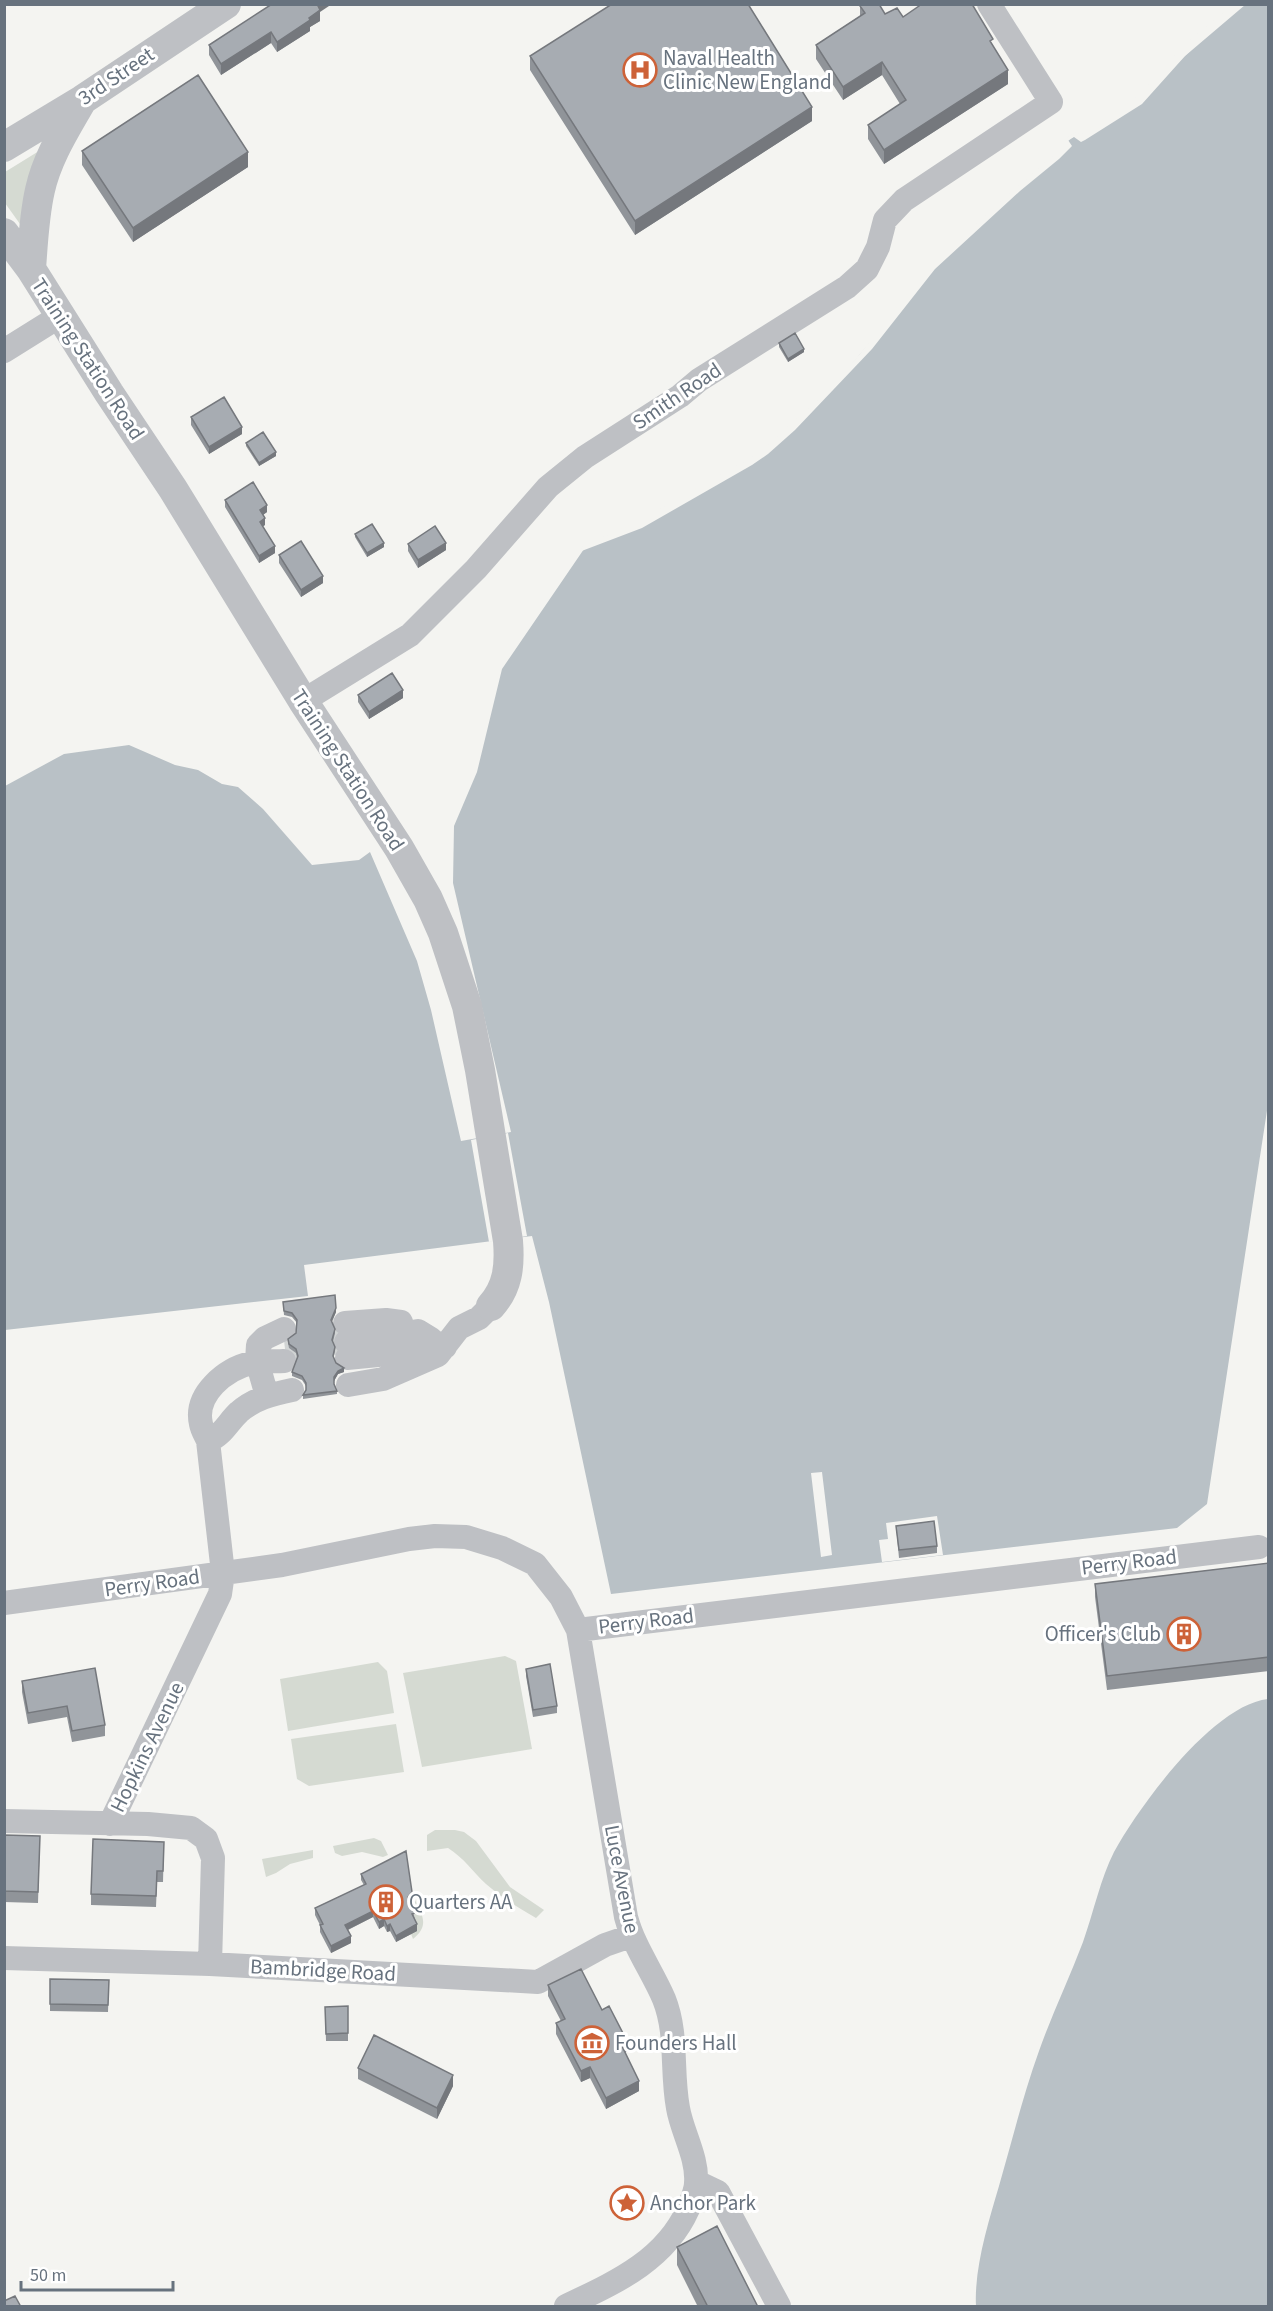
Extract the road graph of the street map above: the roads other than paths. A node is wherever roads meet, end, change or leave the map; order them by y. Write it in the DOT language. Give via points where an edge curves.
graph roads {
  1 [pos="226,4"];
  2 [pos="989,4"];
  3 [pos="82,100"];
  4 [pos="4,147"];
  5 [pos="4,233"];
  6 [pos="31,269"];
  7 [pos="60,316"];
  8 [pos="4,351"];
  9 [pos="303,700"];
  10 [pos="491,1306"];
  11 [pos="433,1340"];
  12 [pos="350,1345"];
  13 [pos="257,1362"];
  14 [pos="292,1390"];
  15 [pos="267,1396"];
  16 [pos="208,1441"];
  17 [pos="1259,1547"];
  18 [pos="223,1573"];
  19 [pos="4,1603"];
  20 [pos="578,1630"];
  21 [pos="4,1821"];
  22 [pos="110,1824"];
  23 [pos="631,1936"];
  24 [pos="4,1958"];
  25 [pos="210,1964"];
  26 [pos="697,2182"];
  27 [pos="566,2307"];
  28 [pos="779,2307"];
  1 -- 3 [label="street, 3rd Street"];
  2 -- 9 [label="street, Smith Road" via="1051,102 904,200 885,220 867,269 847,287 585,457 548,487 410,636"];
  3 -- 4 [label="street, 3rd Street"];
  3 -- 6 [label="street" via="43,178"];
  5 -- 6 [label="street, Training Station Road"];
  6 -- 7 [label="street, Training Station Road"];
  7 -- 8 [label="street"];
  7 -- 9 [label="street, Training Station Road"];
  9 -- 10 [label="street, Training Station Road" via="428,899 467,1006 510,1259 506,1283"];
  10 -- 11 [label="street, Training Station Road" via="479,1318"];
  11 -- 12 [label="street" via="378,1355"];
  11 -- 12 [label="street" via="412,1325 386,1320"];
  11 -- 12 [label="street, Training Station Road" via="438,1355 383,1379 357,1384"];
  13 -- 13 [label="street" via="284,1346 265,1338 258,1345"];
  13 -- 15 [label="street"];
  13 -- 16 [label="street" via="231,1370 207,1394 200,1423"];
  14 -- 15 [label="street"];
  15 -- 16 [label="street" via="238,1413 218,1437"];
  16 -- 18 [label="street"];
  17 -- 20 [label="street, Perry Road"];
  18 -- 19 [label="street, Perry Road"];
  18 -- 20 [label="street, Perry Road" via="314,1560 409,1539 466,1537 535,1564 561,1597"];
  18 -- 22 [label="street, Hopkins Avenue" via="220,1594"];
  20 -- 23 [label="street, Luce Avenue"];
  21 -- 22 [label="street, Hopkins Avenue"];
  22 -- 25 [label="street" via="191,1828 206,1839 213,1858"];
  23 -- 25 [label="street, Bambridge Road" via="538,1982"];
  23 -- 26 [label="street, Luce Avenue" via="669,2015 678,2108"];
  24 -- 25 [label="street, Bambridge Road"];
  26 -- 27 [label="street" via="681,2223 667,2243 620,2280"];
  26 -- 28 [label="street" via="718,2192"];
}
